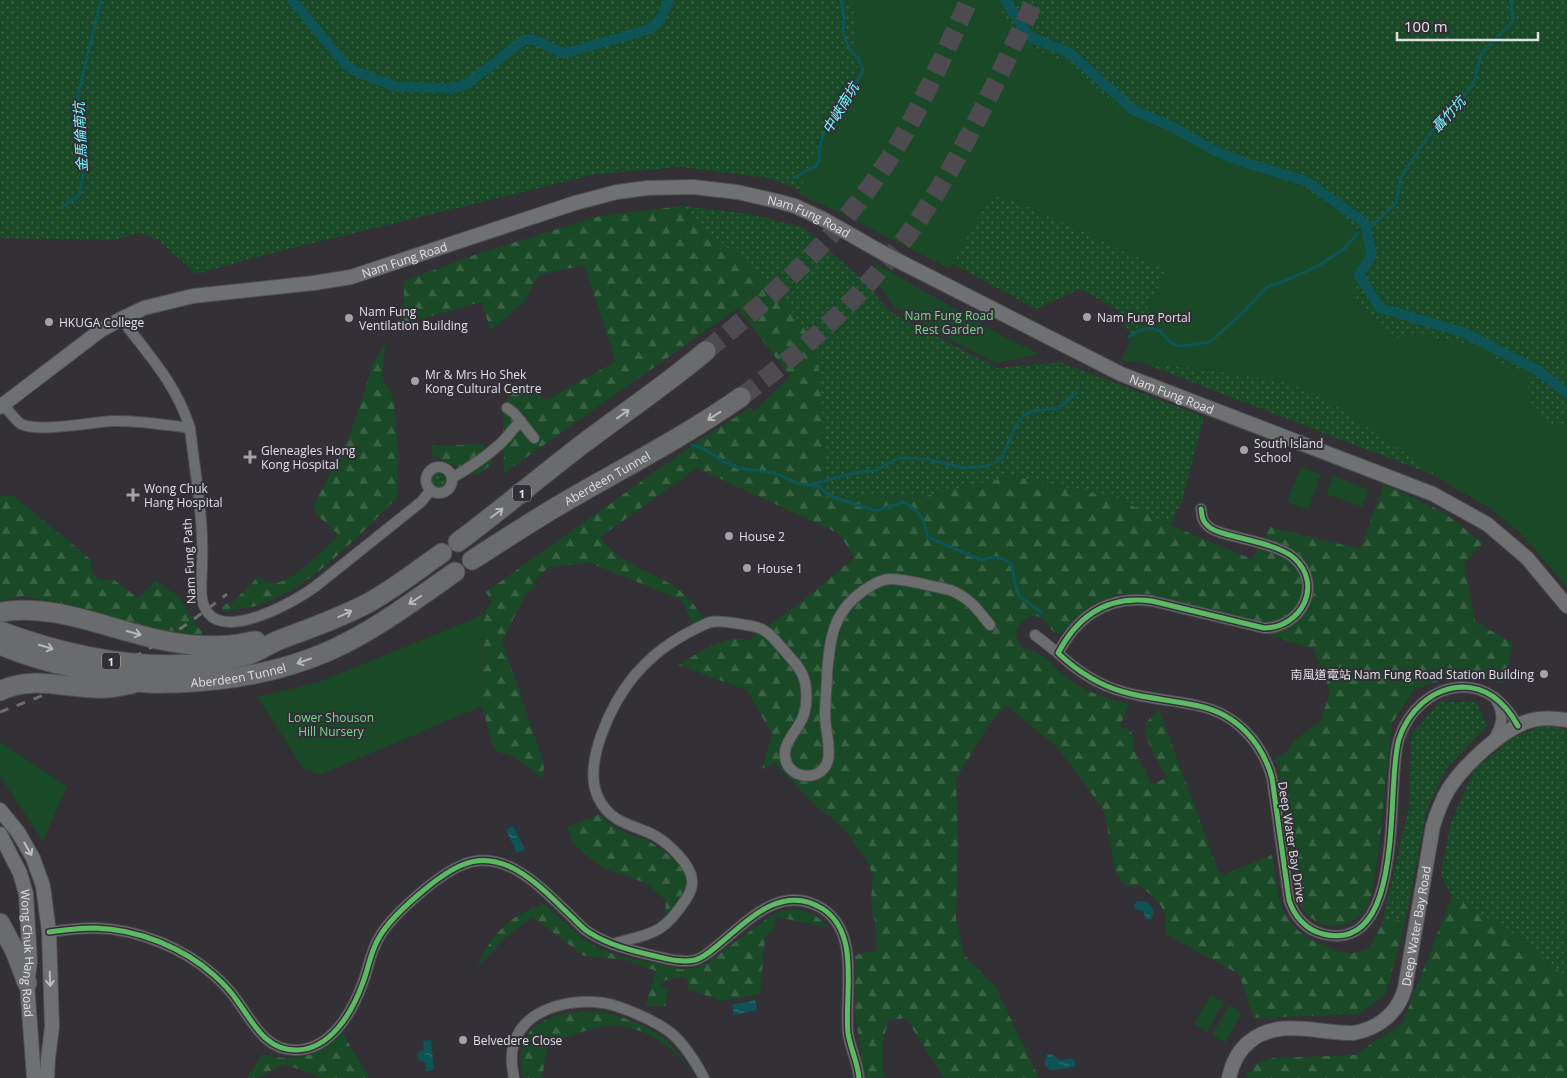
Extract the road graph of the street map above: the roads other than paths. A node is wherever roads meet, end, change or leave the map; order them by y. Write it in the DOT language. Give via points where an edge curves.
graph roads {
  1 [pos="121,319"];
  2 [pos="706,351"];
  3 [pos="742,397"];
  4 [pos="2,405"];
  5 [pos="506,408"];
  6 [pos="521,421"];
  7 [pos="190,428"];
  8 [pos="534,438"];
  9 [pos="452,478"];
  10 [pos="431,490"];
  11 [pos="1201,509"];
  12 [pos="458,542"];
  13 [pos="442,553"];
  14 [pos="472,560"];
  15 [pos="455,572"];
  16 [pos="1567,606"];
  17 [pos="0,612"];
  18 [pos="990,625"];
  19 [pos="0,631"];
  20 [pos="1035,634"];
  21 [pos="278,641"];
  22 [pos="0,645"];
  23 [pos="1058,653"];
  24 [pos="140,682"];
  25 [pos="0,691"];
  26 [pos="1492,695"];
  27 [pos="1567,720"];
  28 [pos="1518,726"];
  29 [pos="1490,745"];
  30 [pos="0,810"];
  31 [pos="0,834"];
  32 [pos="27,912"];
  33 [pos="0,923"];
  34 [pos="49,932"];
  35 [pos="612,944"];
  36 [pos="30,951"];
  37 [pos="28,983"];
  38 [pos="52,1027"];
  39 [pos="31,1030"];
  40 [pos="34,1078"];
  41 [pos="47,1078"];
  42 [pos="514,1078"];
  43 [pos="704,1078"];
  44 [pos="859,1078"];
  45 [pos="1229,1078"];
  1 -- 4 [label="main road, Nam Fung Road" via="89,338"];
  1 -- 7 [label="street, Nam Fung Path" via="170,382"];
  1 -- 16 [label="main road, Nam Fung Road" via="156,304 194,296 351,277 617,192 678,187 751,195 795,206 823,219 1121,374 1433,494 1487,524 1527,558"];
  12 -- 2 [label="highway, 1, one-way"];
  3 -- 14 [label="highway, Aberdeen Tunnel / 1, one-way"];
  4 -- 7 [label="street" via="20,423 32,427 140,421"];
  5 -- 6 [label="street"];
  6 -- 8 [label="street"];
  6 -- 9 [label="street, Nam Fung Path" via="501,443"];
  7 -- 10 [label="street, Nam Fung Path" via="203,544 202,594 206,612 219,620 244,620 298,598 413,508"];
  9 -- 10 [label="street, Nam Fung Path" via="451,487 444,492"];
  9 -- 10 [label="street" via="444,468 432,469 426,480"];
  11 -- 23 [label="street" via="1204,521 1213,530 1281,550 1298,563 1305,576 1307,590 1304,604 1296,616 1285,624 1264,628 1152,600 1121,601 1086,617 1072,630"];
  21 -- 13 [label="highway, Aberdeen Tunnel / 1, one-way" via="325,624 372,601"];
  15 -- 24 [label="highway, Aberdeen Tunnel / 1, one-way" via="369,629 308,660 244,677 186,683"];
  17 -- 21 [label="highway, one-way" via="41,610 189,645"];
  18 -- 35 [label="street" via="970,601 950,590 892,579 877,582 858,594 841,613 832,632 825,716 828,758 824,768 810,776 799,775 790,769 785,754 805,711 803,676 769,634 756,627 714,621 677,638 660,650 640,668 614,708 600,742 593,780 599,800 607,811 669,846 690,872 693,885 678,913 663,927"];
  19 -- 21 [label="highway, Aberdeen Tunnel / 1, one-way" via="81,656 161,664 236,658 259,652"];
  20 -- 23 [label="street, Deep Water Bay Drive"];
  22 -- 24 [label="highway, Aberdeen Tunnel / 1" via="51,663"];
  23 -- 26 [label="street, Deep Water Bay Drive" via="1088,677 1111,688 1210,709 1230,719 1254,740 1272,778 1291,907 1310,928 1330,935 1358,929 1376,907 1390,840 1396,750 1410,715 1427,699 1455,688 1470,688"];
  24 -- 25 [label="highway" via="106,688 37,683"];
  26 -- 28 [label="street, Deep Water Bay Drive" via="1504,705"];
  26 -- 29 [label="street" via="1502,716"];
  27 -- 28 [label="main road, Deep Water Bay Road" via="1545,718"];
  28 -- 29 [label="main road, Deep Water Bay Road"];
  29 -- 45 [label="main road, Deep Water Bay Road" via="1454,781 1439,808 1431,834 1405,988 1393,1012 1371,1028 1354,1033 1290,1028 1267,1032 1241,1050 1232,1064"];
  30 -- 34 [label="main road, Wong Chuk Hang Road, one-way" via="33,858 43,886"];
  31 -- 32 [label="main road, Wong Chuk Hang Road" via="20,873"];
  32 -- 34 [label="main road"];
  32 -- 36 [label="main road, Wong Chuk Hang Road"];
  33 -- 37 [label="highway"];
  34 -- 35 [label="street" via="109,929 149,938 176,950 217,978 266,1040 294,1050 316,1046 334,1032 363,984 371,954 382,933 442,876 470,862 492,860 510,866 546,893 589,933"];
  34 -- 36 [label="main road"];
  34 -- 38 [label="main road, Wong Chuk Hang Road, one-way"];
  35 -- 44 [label="street" via="665,959 690,961 707,954 748,919 778,902 808,902 822,909 834,919 845,941 849,1037"];
  36 -- 37 [label="main road, Wong Chuk Hang Road"];
  37 -- 39 [label="main road, Wong Chuk Hang Road"];
  38 -- 39 [label="main road" via="45,1032"];
  38 -- 41 [label="main road, Wong Chuk Hang Road"];
  39 -- 40 [label="main road, Wong Chuk Hang Road"];
  42 -- 43 [label="street" via="513,1046 518,1032 528,1021 557,1006 591,1002 606,1003 670,1031"];
}
